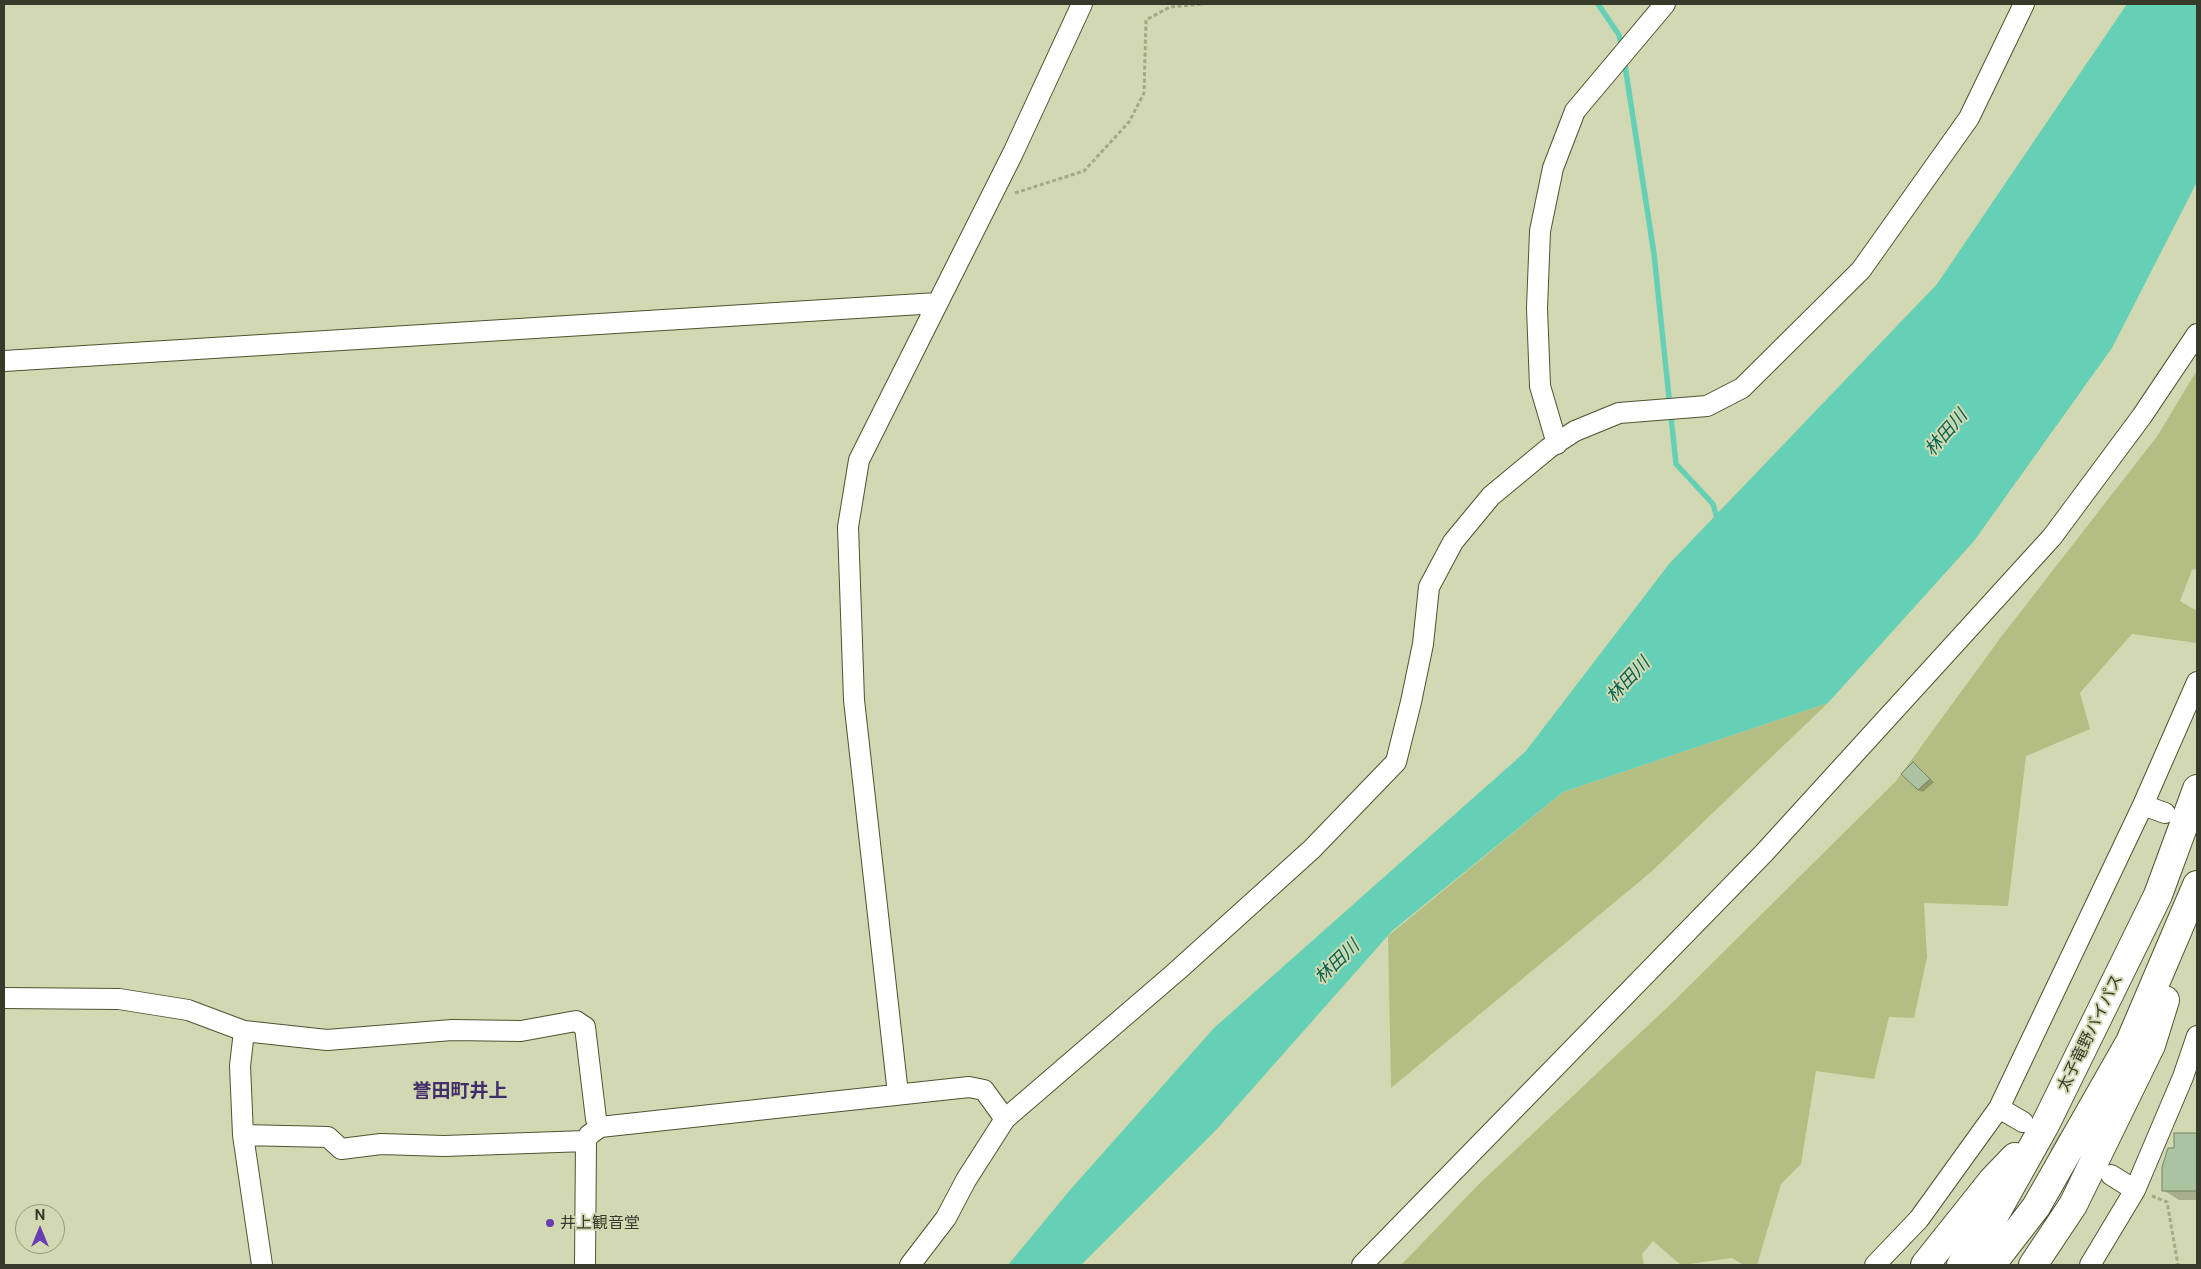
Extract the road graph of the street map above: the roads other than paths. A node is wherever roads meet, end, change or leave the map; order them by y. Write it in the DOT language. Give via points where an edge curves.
graph roads {
  1 [pos="1082,4"];
  2 [pos="1665,4"];
  3 [pos="2024,4"];
  4 [pos="936,303"];
  5 [pos="2197,334"];
  6 [pos="4,361"];
  7 [pos="1556,444"];
  8 [pos="2197,682"];
  9 [pos="2197,789"];
  10 [pos="2143,805"];
  11 [pos="2165,813"];
  12 [pos="2197,885"];
  13 [pos="2197,898"];
  14 [pos="4,998"];
  15 [pos="244,1030"];
  16 [pos="2197,1036"];
  17 [pos="898,1094"];
  18 [pos="1999,1108"];
  19 [pos="1005,1119"];
  20 [pos="2034,1124"];
  21 [pos="593,1134"];
  22 [pos="243,1135"];
  23 [pos="2111,1175"];
  24 [pos="2135,1190"];
  25 [pos="262,1265"];
  26 [pos="584,1265"];
  27 [pos="910,1265"];
  28 [pos="1362,1265"];
  29 [pos="1875,1265"];
  30 [pos="1925,1265"];
  31 [pos="1961,1265"];
  32 [pos="1991,1265"];
  33 [pos="2033,1265"];
  34 [pos="2090,1265"];
  1 -- 4 [label="street"];
  2 -- 7 [label="street" via="1575,111 1553,168 1540,231 1537,308 1540,386"];
  3 -- 7 [label="street" via="1969,118 1861,270 1742,388 1706,406 1619,413 1575,431"];
  4 -- 6 [label="street"];
  4 -- 17 [label="street" via="859,460 848,527 854,700"];
  5 -- 28 [label="street" via="2142,416 2052,537 1764,853"];
  7 -- 19 [label="street" via="1491,496 1453,542 1429,587 1423,644 1396,762 1312,849"];
  8 -- 10 [label="street"];
  9 -- 20 [label="highway, 太子竜野バイパス" via="2158,895"];
  10 -- 11 [label="street"];
  10 -- 18 [label="street"];
  12 -- 32 [label="highway" via="2130,1042 2036,1207"];
  13 -- 33 [label="highway" via="2151,1045 2073,1205"];
  14 -- 15 [label="street" via="119,999 188,1010"];
  15 -- 21 [label="street" via="327,1040 452,1030 521,1030 576,1020 585,1027 596,1119"];
  15 -- 22 [label="street" via="240,1066"];
  16 -- 24 [label="street" via="2184,1077"];
  17 -- 19 [label="street" via="969,1087 984,1090"];
  17 -- 21 [label="street"];
  18 -- 20 [label="street"];
  18 -- 29 [label="street" via="1919,1219"];
  19 -- 27 [label="street" via="946,1218"];
  20 -- 30 [label="highway"];
  20 -- 31 [label="highway, 太子竜野バイパス" via="1984,1234"];
  21 -- 22 [label="street" via="444,1146 381,1144 342,1149 328,1137"];
  21 -- 26 [label="street"];
  22 -- 25 [label="street"];
  23 -- 24 [label="street"];
  24 -- 34 [label="street"];
}
